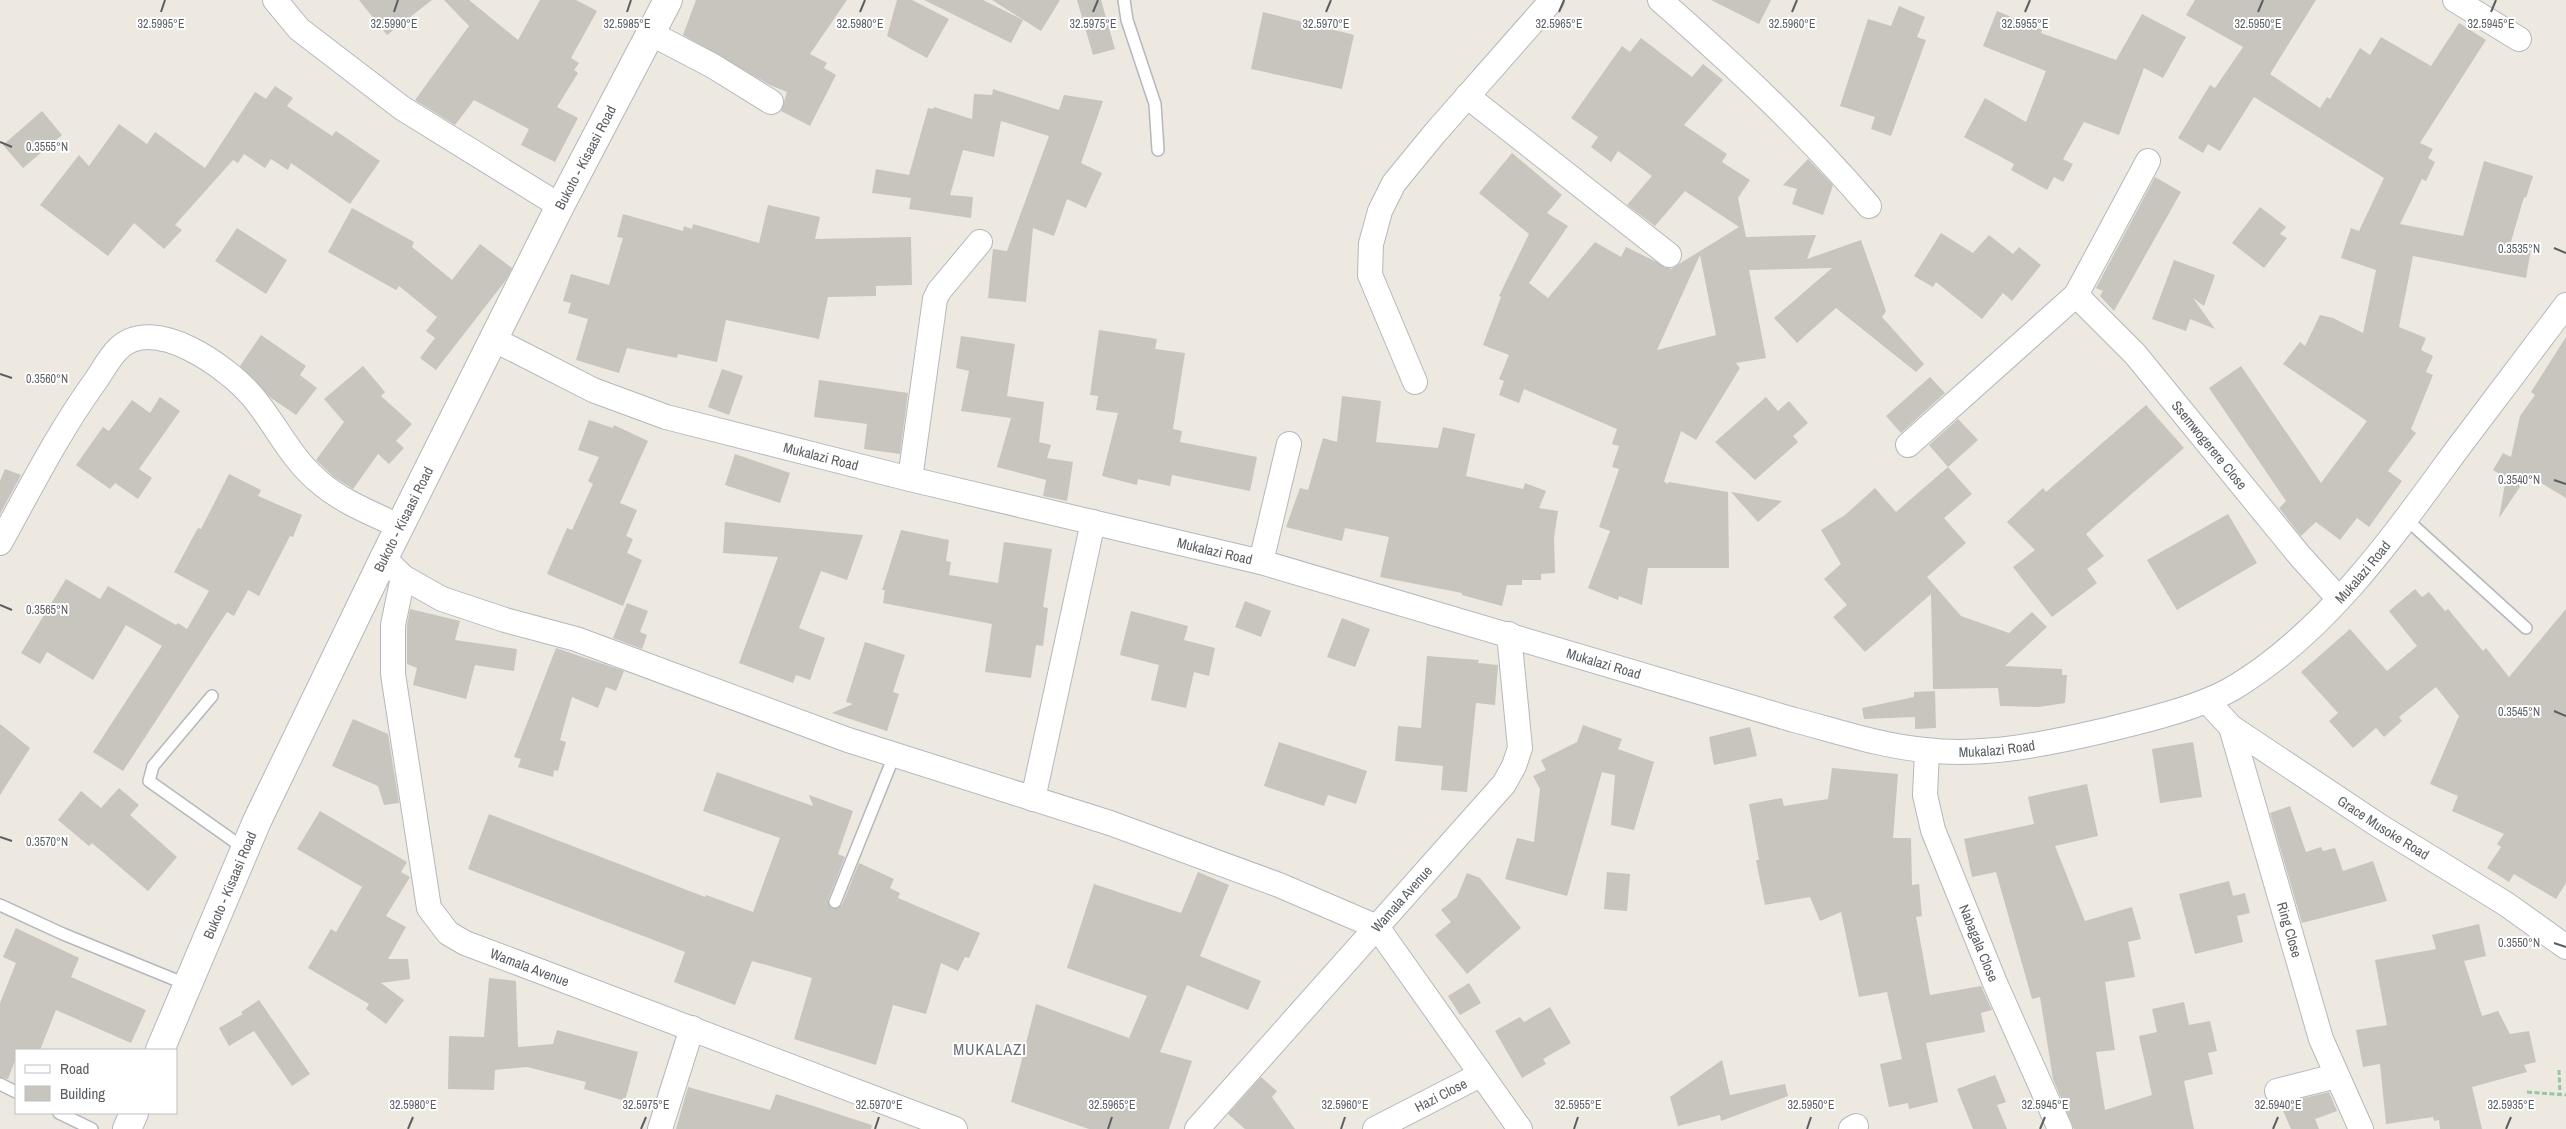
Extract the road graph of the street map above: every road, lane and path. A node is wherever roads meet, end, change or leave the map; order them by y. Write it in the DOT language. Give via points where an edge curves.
graph roads {
  1 [pos="275,0"];
  2 [pos="668,0"];
  3 [pos="1124,0"];
  4 [pos="1552,0"];
  5 [pos="1660,0"];
  6 [pos="2455,0"];
  7 [pos="650,33"];
  8 [pos="2519,39"];
  9 [pos="1467,96"];
  10 [pos="771,102"];
  11 [pos="1158,150"];
  12 [pos="2148,162"];
  13 [pos="560,206"];
  14 [pos="1869,206"];
  15 [pos="980,242"];
  16 [pos="1670,255"];
  17 [pos="2076,295"];
  18 [pos="2566,305"];
  19 [pos="493,339"];
  20 [pos="1415,382"];
  21 [pos="1289,444"];
  22 [pos="1908,445"];
  23 [pos="910,479"];
  24 [pos="2405,518"];
  25 [pos="1093,522"];
  26 [pos="399,526"];
  27 [pos="0,543"];
  28 [pos="384,558"];
  29 [pos="1261,562"];
  30 [pos="403,577"];
  31 [pos="2339,599"];
  32 [pos="2526,628"];
  33 [pos="1509,634"];
  34 [pos="212,696"];
  35 [pos="2207,701"];
  36 [pos="2231,727"];
  37 [pos="1926,751"];
  38 [pos="894,756"];
  39 [pos="1033,799"];
  40 [pos="245,849"];
  41 [pos="835,902"];
  42 [pos="0,905"];
  43 [pos="1378,927"];
  44 [pos="2566,947"];
  45 [pos="188,985"];
  46 [pos="692,1028"];
  47 [pos="160,1049"];
  48 [pos="2559,1070"];
  49 [pos="1480,1075"];
  50 [pos="2336,1076"];
  51 [pos="0,1084"];
  52 [pos="2278,1091"];
  53 [pos="15,1092"];
  54 [pos="2527,1092"];
  55 [pos="2560,1095"];
  56 [pos="2566,1095"];
  57 [pos="61,1114"];
  58 [pos="134,1114"];
  59 [pos="92,1129"];
  60 [pos="127,1129"];
  61 [pos="660,1129"];
  62 [pos="955,1129"];
  63 [pos="1197,1129"];
  64 [pos="1375,1129"];
  65 [pos="1520,1129"];
  66 [pos="2060,1129"];
  67 [pos="2361,1129"];
  1 -- 13 [label="street" via="299,29 402,108"];
  2 -- 7 [label="main road, Bukoto - Kisaasi Road"];
  3 -- 11 [label="lane" via="1127,20 1155,104"];
  4 -- 9 [label="street"];
  5 -- 14 [label="street" via="1747,77 1837,168"];
  6 -- 8 [label="street"];
  7 -- 10 [label="street" via="713,66"];
  7 -- 13 [label="main road, Bukoto - Kisaasi Road"];
  9 -- 16 [label="street"];
  9 -- 20 [label="street" via="1394,183 1380,212 1371,244 1370,275"];
  12 -- 17 [label="street"];
  13 -- 19 [label="main road, Bukoto - Kisaasi Road"];
  15 -- 23 [label="street" via="935,299"];
  17 -- 22 [label="street"];
  17 -- 31 [label="street, Ssemwogerere Close" via="2136,354 2300,556"];
  18 -- 24 [label="street, Mukalazi Road"];
  19 -- 23 [label="street, Mukalazi Road" via="593,390 666,417"];
  19 -- 26 [label="main road, Bukoto - Kisaasi Road"];
  21 -- 29 [label="street"];
  23 -- 25 [label="street, Mukalazi Road"];
  24 -- 31 [label="street, Mukalazi Road"];
  24 -- 32 [label="lane"];
  25 -- 29 [label="street, Mukalazi Road"];
  25 -- 39 [label="street"];
  26 -- 27 [label="street" via="330,491 315,479 250,394 230,376 178,343 147,337 130,340 118,348 52,449"];
  26 -- 28 [label="main road, Bukoto - Kisaasi Road"];
  28 -- 30 [label="street"];
  28 -- 40 [label="main road, Bukoto - Kisaasi Road"];
  29 -- 33 [label="street, Mukalazi Road"];
  30 -- 38 [label="street" via="442,599 576,639"];
  30 -- 46 [label="street, Wamala Avenue" via="392,625 393,674 429,908 448,933 465,942"];
  31 -- 35 [label="street, Mukalazi Road" via="2259,671"];
  33 -- 37 [label="street, Mukalazi Road" via="1794,720 1879,743"];
  33 -- 43 [label="street, Wamala Avenue" via="1520,732 1520,748 1514,766 1504,784"];
  34 -- 40 [label="lane" via="153,766 149,781"];
  35 -- 36 [label="street, Grace Musoke Road"];
  35 -- 37 [label="street, Mukalazi Road" via="2066,739 1998,750"];
  36 -- 44 [label="street, Grace Musoke Road" via="2381,827 2513,909"];
  36 -- 50 [label="street, Ring Close" via="2318,1030"];
  37 -- 66 [label="street, Nabagala Close" via="1925,795 1932,830"];
  38 -- 39 [label="street"];
  38 -- 41 [label="lane"];
  39 -- 43 [label="street" via="1212,860"];
  40 -- 45 [label="main road, Bukoto - Kisaasi Road"];
  42 -- 45 [label="lane"];
  43 -- 49 [label="street"];
  43 -- 63 [label="street, Wamala Avenue"];
  45 -- 47 [label="main road, Bukoto - Kisaasi Road"];
  46 -- 61 [label="street"];
  46 -- 62 [label="street, Wamala Avenue"];
  48 -- 55 [label="path"];
  49 -- 64 [label="street, Hazi Close"];
  49 -- 65 [label="street"];
  50 -- 52 [label="street"];
  50 -- 67 [label="street, Ring Close"];
  51 -- 53 [label="lane"];
  54 -- 55 [label="path"];
  55 -- 56 [label="path"];
  57 -- 59 [label="lane"];
  58 -- 60 [label="main road"];
}
